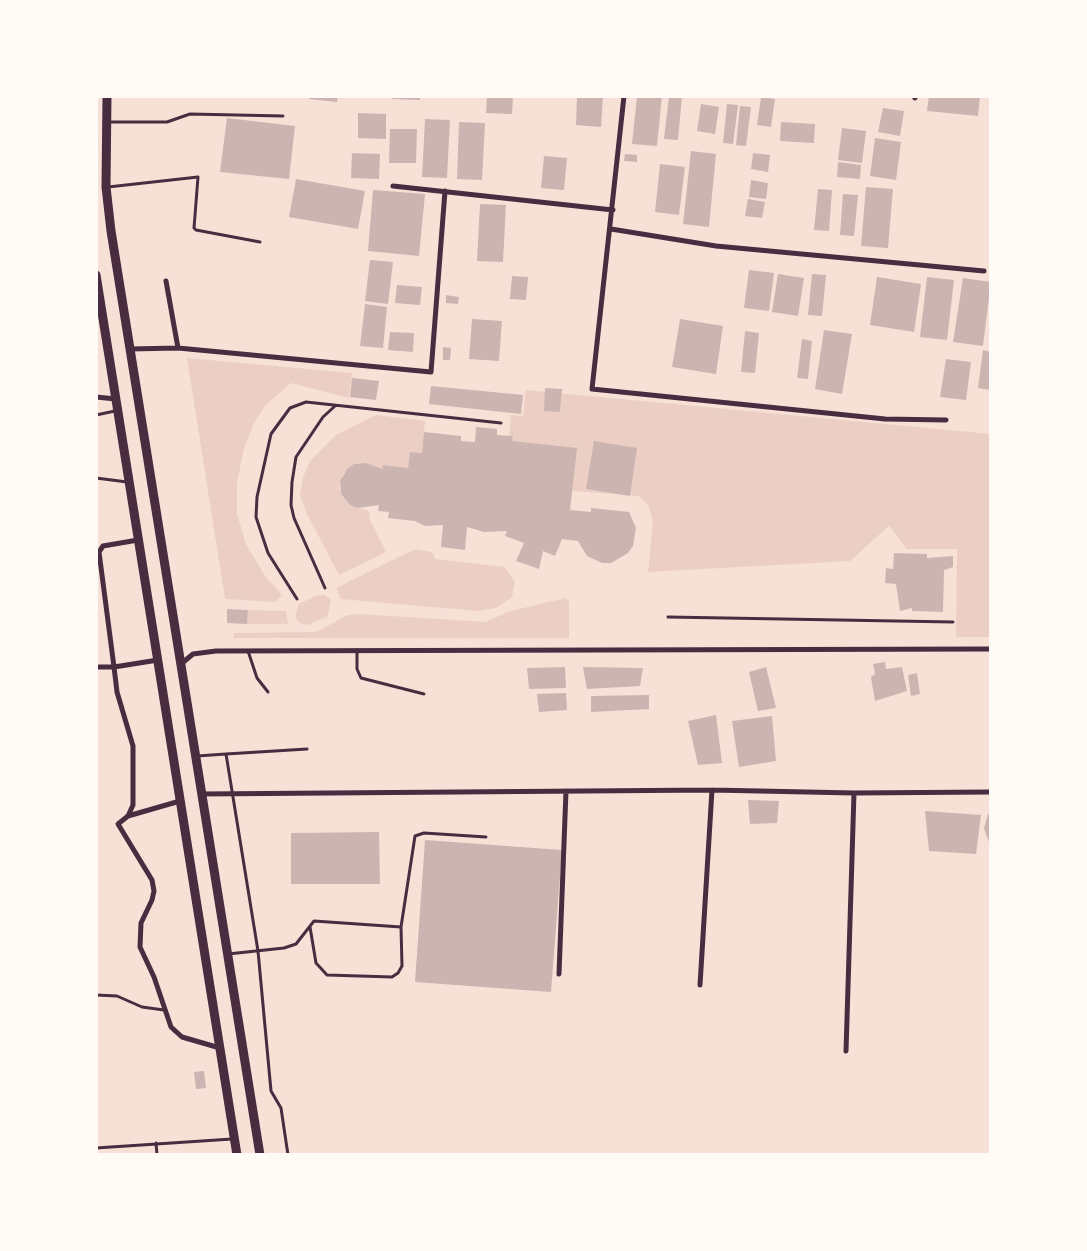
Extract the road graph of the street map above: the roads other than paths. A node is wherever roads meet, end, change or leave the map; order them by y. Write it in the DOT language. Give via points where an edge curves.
graph roads {
  1 [pos="107,96"];
  2 [pos="624,96"];
  3 [pos="283,116"];
  4 [pos="106,122"];
  5 [pos="393,186"];
  6 [pos="106,187"];
  7 [pos="445,191"];
  8 [pos="613,210"];
  9 [pos="611,229"];
  10 [pos="260,242"];
  11 [pos="984,271"];
  12 [pos="96,275"];
  13 [pos="166,282"];
  14 [pos="178,348"];
  15 [pos="130,349"];
  16 [pos="96,397"];
  17 [pos="116,399"];
  18 [pos="336,406"];
  19 [pos="118,410"];
  20 [pos="96,415"];
  21 [pos="946,420"];
  22 [pos="501,423"];
  23 [pos="96,478"];
  24 [pos="129,482"];
  25 [pos="138,540"];
  26 [pos="325,588"];
  27 [pos="297,599"];
  28 [pos="668,617"];
  29 [pos="953,622"];
  30 [pos="991,649"];
  31 [pos="357,650"];
  32 [pos="248,651"];
  33 [pos="158,660"];
  34 [pos="181,664"];
  35 [pos="96,667"];
  36 [pos="114,667"];
  37 [pos="268,692"];
  38 [pos="424,694"];
  39 [pos="307,749"];
  40 [pos="226,754"];
  41 [pos="195,756"];
  42 [pos="712,790"];
  43 [pos="566,791"];
  44 [pos="991,792"];
  45 [pos="233,793"];
  46 [pos="854,793"];
  47 [pos="201,794"];
  48 [pos="180,801"];
  49 [pos="128,816"];
  50 [pos="486,837"];
  51 [pos="310,927"];
  52 [pos="401,927"];
  53 [pos="258,951"];
  54 [pos="227,954"];
  55 [pos="559,974"];
  56 [pos="700,984"];
  57 [pos="96,995"];
  58 [pos="164,1010"];
  59 [pos="220,1048"];
  60 [pos="846,1051"];
  61 [pos="234,1139"];
  62 [pos="156,1143"];
  63 [pos="96,1148"];
  64 [pos="157,1155"];
  65 [pos="237,1155"];
  66 [pos="260,1155"];
  67 [pos="288,1155"];
  1 -- 4 [label="highway"];
  2 -- 8 [label="street"];
  3 -- 4 [label="lane" via="190,114 167,122"];
  4 -- 6 [label="highway"];
  5 -- 7 [label="street"];
  6 -- 10 [label="lane" via="198,177 194,228"];
  6 -- 15 [label="highway"];
  7 -- 8 [label="street"];
  7 -- 14 [label="street" via="432,372"];
  8 -- 9 [label="street"];
  9 -- 11 [label="street" via="716,246"];
  9 -- 21 [label="street" via="592,389 885,419"];
  12 -- 17 [label="highway"];
  13 -- 14 [label="street"];
  14 -- 15 [label="street"];
  15 -- 34 [label="highway"];
  16 -- 17 [label="street"];
  17 -- 19 [label="highway"];
  18 -- 22 [label="lane"];
  18 -- 26 [label="lane" via="323,417 296,457 292,482 294,518"];
  18 -- 27 [label="lane" via="306,402 290,408 272,434 262,469 256,517 268,554"];
  19 -- 20 [label="lane"];
  19 -- 24 [label="highway"];
  23 -- 24 [label="lane"];
  24 -- 25 [label="highway"];
  25 -- 33 [label="highway"];
  25 -- 36 [label="street" via="103,546 99,552"];
  28 -- 29 [label="lane"];
  30 -- 31 [label="street"];
  31 -- 32 [label="street"];
  31 -- 38 [label="lane" via="361,678"];
  32 -- 34 [label="street" via="193,654"];
  32 -- 37 [label="lane" via="257,678"];
  33 -- 36 [label="street"];
  33 -- 48 [label="highway"];
  34 -- 41 [label="highway"];
  35 -- 36 [label="street"];
  36 -- 49 [label="street" via="133,746 133,805"];
  39 -- 40 [label="lane"];
  40 -- 41 [label="lane"];
  40 -- 45 [label="lane"];
  41 -- 47 [label="highway"];
  42 -- 43 [label="street"];
  42 -- 46 [label="street"];
  42 -- 56 [label="street"];
  43 -- 45 [label="street"];
  43 -- 55 [label="street"];
  44 -- 46 [label="street"];
  45 -- 47 [label="street"];
  45 -- 53 [label="lane"];
  46 -- 60 [label="street"];
  47 -- 54 [label="highway"];
  48 -- 49 [label="street"];
  48 -- 59 [label="highway"];
  49 -- 58 [label="street" via="118,824 152,880 154,891 141,923 140,947"];
  50 -- 52 [label="lane" via="424,833 415,836"];
  51 -- 52 [label="lane" via="314,921"];
  51 -- 52 [label="lane" via="316,963 327,975 392,977 402,966"];
  51 -- 53 [label="lane" via="296,944"];
  53 -- 54 [label="lane"];
  53 -- 67 [label="lane" via="271,1091 281,1108"];
  54 -- 66 [label="highway"];
  57 -- 58 [label="lane" via="117,996 142,1007"];
  58 -- 59 [label="street" via="171,1027 182,1037"];
  59 -- 61 [label="highway"];
  61 -- 62 [label="lane"];
  61 -- 65 [label="highway"];
  62 -- 63 [label="lane"];
  62 -- 64 [label="lane"];
}
